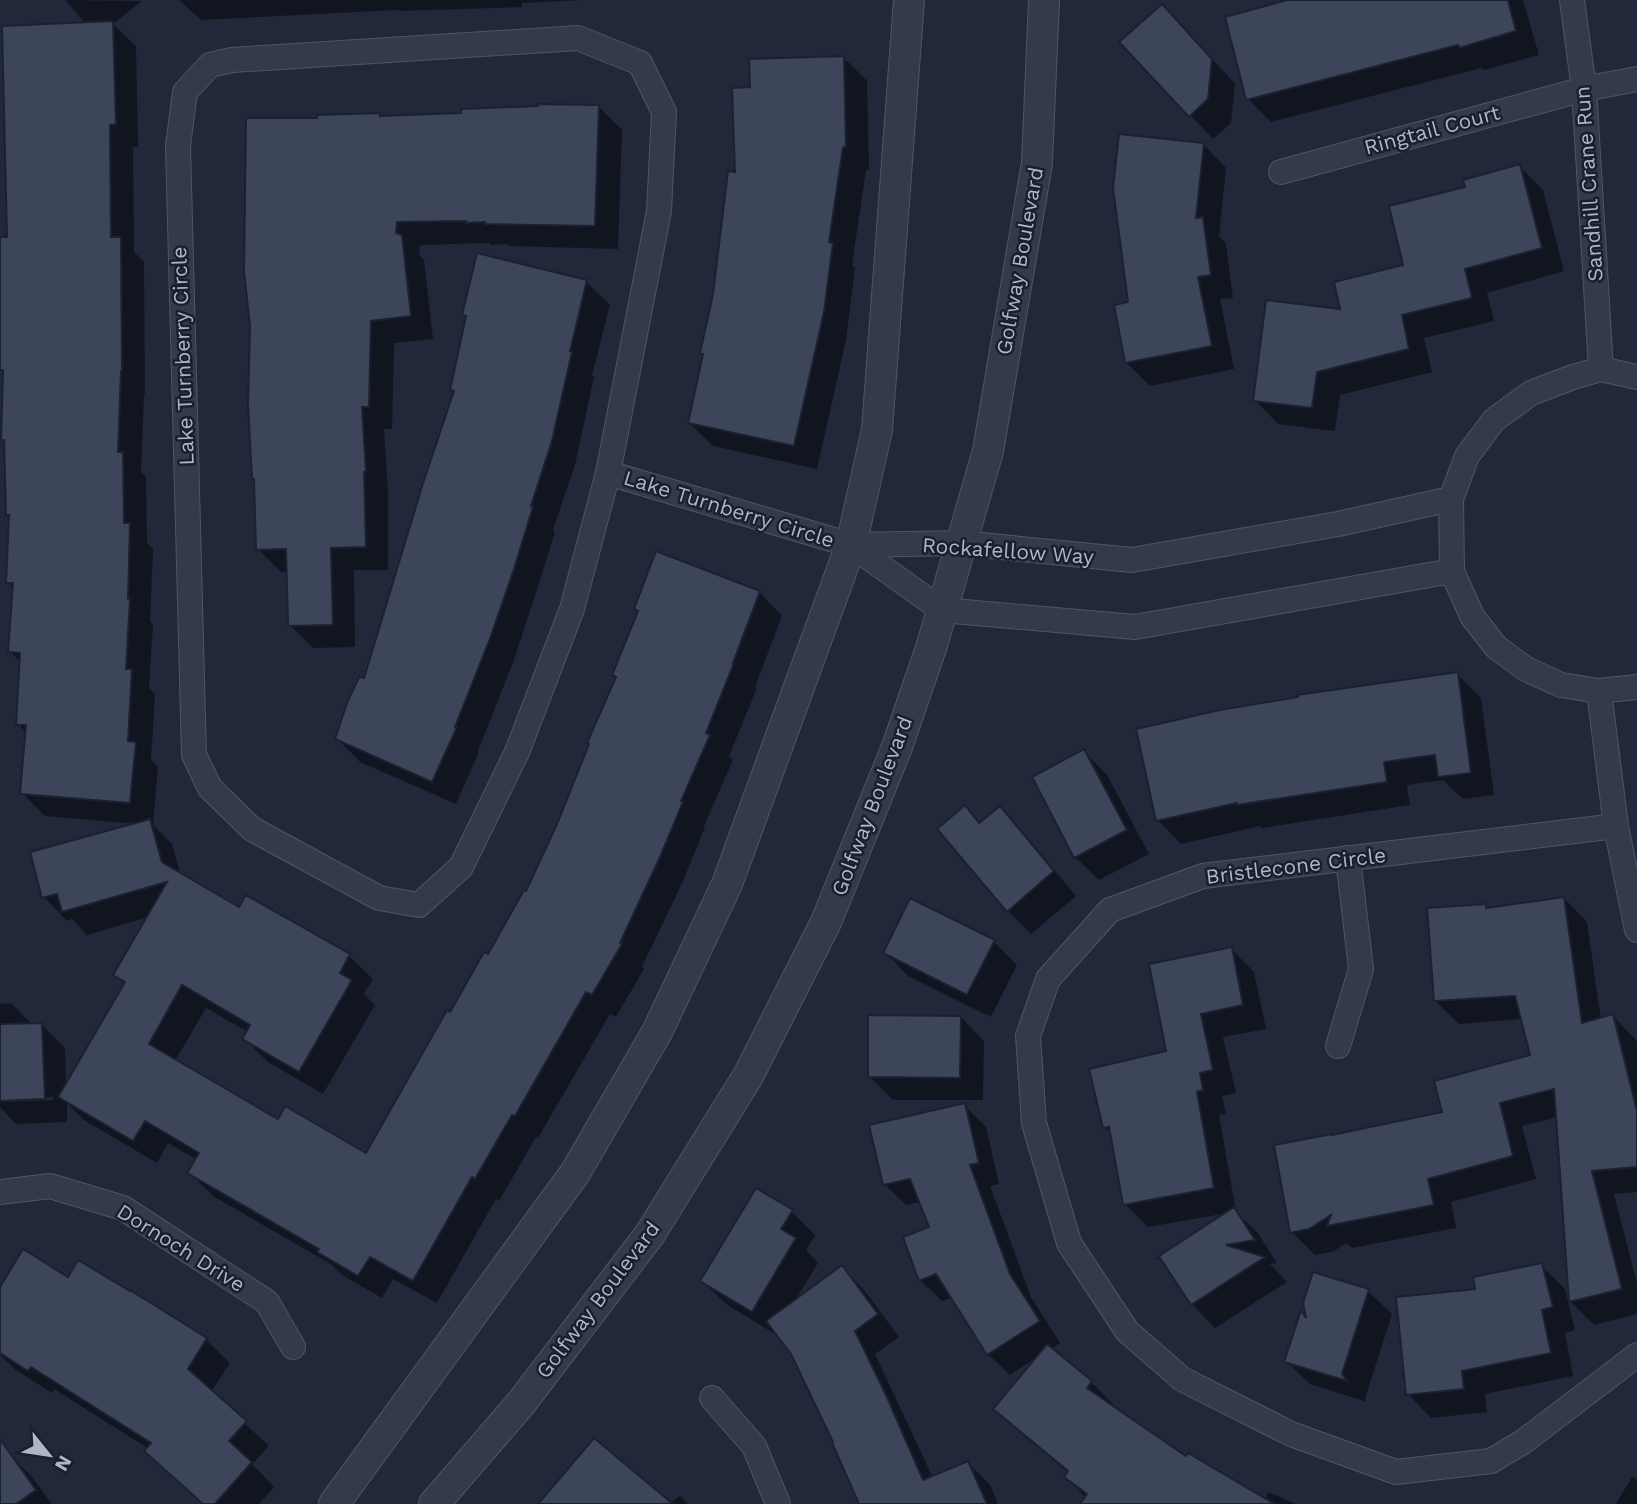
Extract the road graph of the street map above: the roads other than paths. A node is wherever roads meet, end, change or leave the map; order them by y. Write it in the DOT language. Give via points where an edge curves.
graph roads {
  1 [pos="909,0"];
  2 [pos="1044,0"];
  3 [pos="1572,0"];
  4 [pos="1637,79"];
  5 [pos="1584,89"];
  6 [pos="1281,172"];
  7 [pos="1601,369"];
  8 [pos="1637,377"];
  9 [pos="608,473"];
  10 [pos="1451,499"];
  11 [pos="961,543"];
  12 [pos="851,545"];
  13 [pos="1452,571"];
  14 [pos="942,610"];
  15 [pos="1637,688"];
  16 [pos="1599,691"];
  17 [pos="1616,826"];
  18 [pos="1348,858"];
  19 [pos="1637,930"];
  20 [pos="1338,1046"];
  21 [pos="0,1192"];
  22 [pos="293,1347"];
  23 [pos="1637,1355"];
  24 [pos="712,1398"];
  25 [pos="334,1504"];
  26 [pos="434,1504"];
  27 [pos="778,1504"];
  1 -- 12 [label="street" via="877,430"];
  2 -- 11 [label="street, Golfway Boulevard" via="1037,163 988,451"];
  3 -- 5 [label="street, Sandhill Crane Run"];
  4 -- 5 [label="street, Ringtail Court"];
  5 -- 6 [label="street, Ringtail Court"];
  5 -- 7 [label="street, Sandhill Crane Run"];
  7 -- 8 [label="street"];
  7 -- 10 [label="street" via="1531,393 1494,420 1467,456"];
  9 -- 9 [label="street, Lake Turnberry Circle" via="659,211 664,112 640,63 578,38 210,65 185,93 178,146 194,755 210,788 252,829 379,898 419,905 461,867 517,752 572,609"];
  9 -- 12 [label="street, Lake Turnberry Circle"];
  10 -- 11 [label="street, Rockafellow Way" via="1132,560"];
  10 -- 13 [label="street"];
  11 -- 12 [label="street, Rockafellow Way"];
  11 -- 14 [label="street, Golfway Boulevard"];
  12 -- 14 [label="street, Rockafellow Way"];
  12 -- 25 [label="street" via="727,884 657,1032 575,1174"];
  13 -- 14 [label="street" via="1135,627"];
  13 -- 16 [label="street" via="1472,616 1496,646 1526,670 1561,685"];
  14 -- 26 [label="street, Golfway Boulevard" via="897,747 826,922 748,1076 650,1234 522,1402"];
  15 -- 16 [label="street"];
  16 -- 17 [label="street"];
  17 -- 18 [label="street, Bristlecone Circle"];
  17 -- 19 [label="street"];
  18 -- 20 [label="street" via="1361,969"];
  18 -- 23 [label="street, Bristlecone Circle" via="1203,876 1110,910 1048,979 1028,1036 1034,1123 1069,1243 1127,1331 1182,1379 1291,1434 1396,1472 1491,1461 1523,1443"];
  21 -- 22 [label="street, Dornoch Drive" via="50,1186 123,1208 267,1301"];
  24 -- 27 [label="street" via="754,1446"];
}
